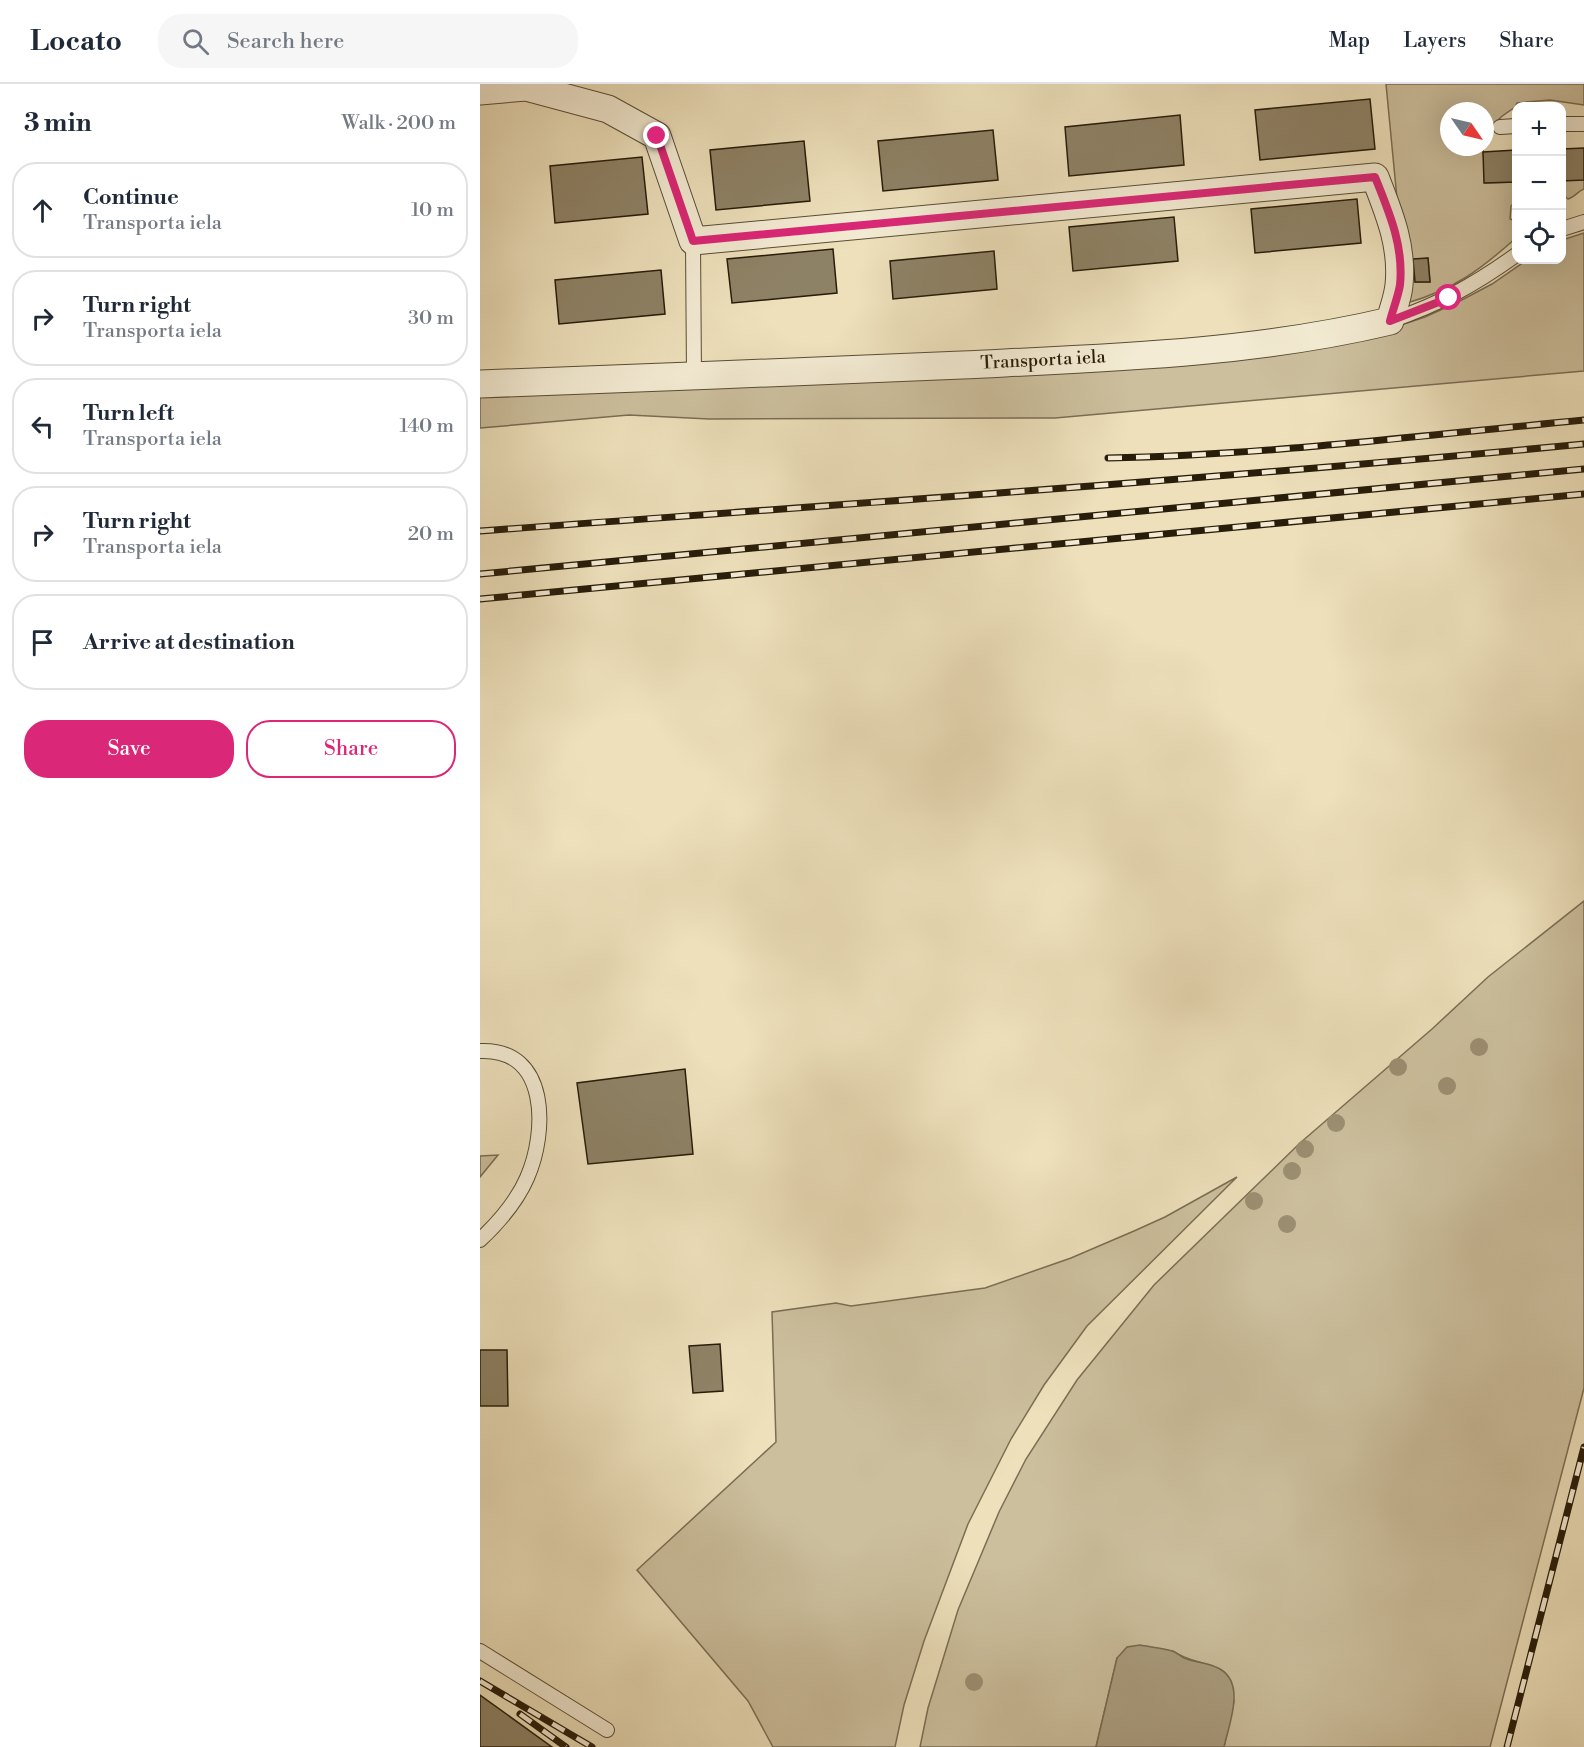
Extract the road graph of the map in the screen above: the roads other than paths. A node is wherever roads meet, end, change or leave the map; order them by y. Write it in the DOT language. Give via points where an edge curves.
graph roads {
  1 [pos="524,86"];
  2 [pos="480,91"];
  3 [pos="1566,124"];
  4 [pos="1584,124"];
  5 [pos="1512,126"];
  6 [pos="1500,127"];
  7 [pos="1584,222"];
  8 [pos="1566,228"];
  9 [pos="693,241"];
  10 [pos="1512,258"];
  11 [pos="1390,321"];
  12 [pos="694,376"];
  13 [pos="480,384"];
  14 [pos="480,1051"];
  15 [pos="480,1240"];
  16 [pos="480,1651"];
  17 [pos="607,1730"];
  1 -- 2 [label="street"];
  1 -- 9 [label="street" via="608,109 657,136"];
  3 -- 4 [label="lane"];
  5 -- 6 [label="lane"];
  7 -- 8 [label="lane"];
  9 -- 11 [label="street" via="1375,177 1396,231 1400,254 1400,286"];
  9 -- 12 [label="lane"];
  10 -- 11 [label="lane, Transporta iela" via="1449,298"];
  11 -- 12 [label="street, Transporta iela" via="1339,333 1173,353"];
  12 -- 13 [label="street, Transporta iela"];
  14 -- 15 [label="lane" via="500,1052 530,1073 541,1117 537,1154 526,1181"];
  16 -- 17 [label="lane"];
}
